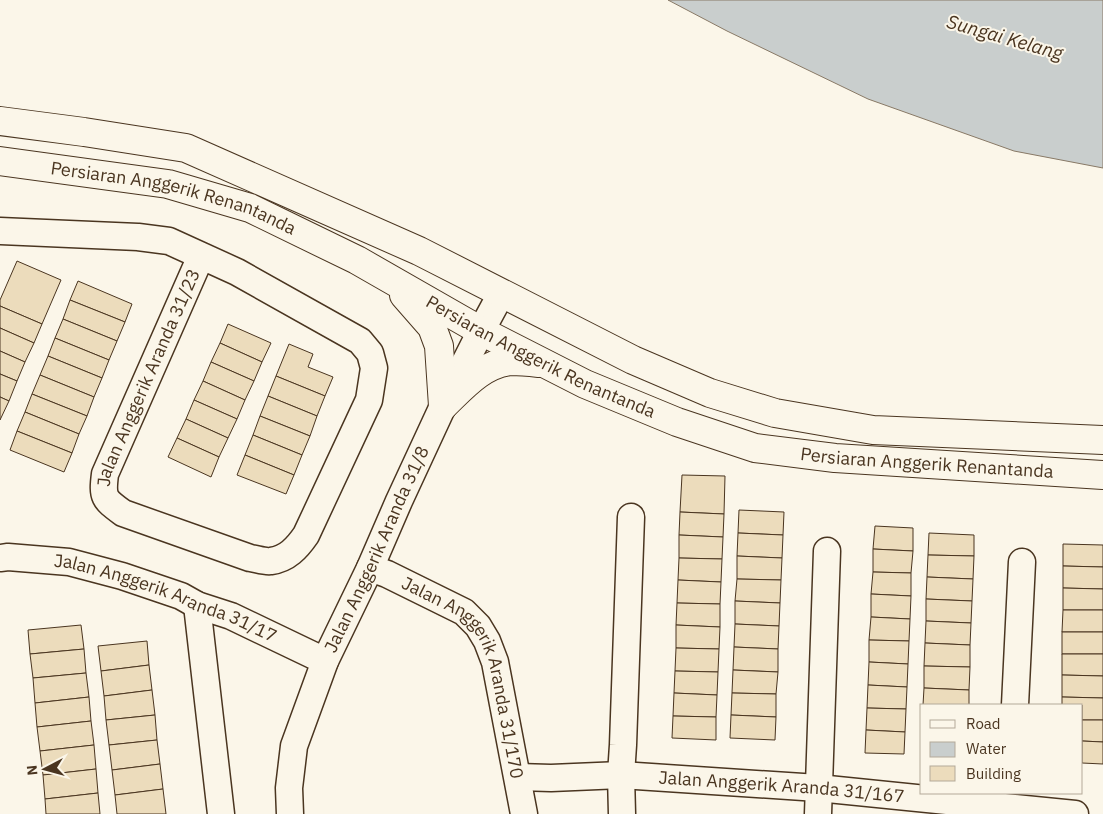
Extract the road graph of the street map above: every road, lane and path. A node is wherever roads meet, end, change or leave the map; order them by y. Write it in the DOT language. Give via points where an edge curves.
graph roads {
  1 [pos="0,121"];
  2 [pos="0,161"];
  3 [pos="0,231"];
  4 [pos="200,256"];
  5 [pos="387,276"];
  6 [pos="501,294"];
  7 [pos="481,331"];
  8 [pos="540,363"];
  9 [pos="443,406"];
  10 [pos="1103,440"];
  11 [pos="1103,475"];
  12 [pos="631,517"];
  13 [pos="827,551"];
  14 [pos="0,558"];
  15 [pos="1022,562"];
  16 [pos="370,568"];
  17 [pos="197,605"];
  18 [pos="325,661"];
  19 [pos="1015,704"];
  20 [pos="621,775"];
  21 [pos="518,777"];
  22 [pos="818,788"];
  23 [pos="1010,805"];
  24 [pos="221,814"];
  25 [pos="290,814"];
  26 [pos="524,814"];
  27 [pos="622,814"];
  28 [pos="818,814"];
  29 [pos="1075,814"];
  1 -- 6 [label="main road, Persiaran Anggerik Renantanda" via="186,148 418,251"];
  2 -- 5 [label="main road, Persiaran Anggerik Renantanda" via="168,184 250,208"];
  3 -- 4 [label="street" via="138,237 169,242"];
  4 -- 4 [label="street, Jalan Anggerik Aranda 31/23" via="237,272 351,335 370,353 374,368 369,400 306,535 296,549 270,561 250,558 123,513 108,502 103,491 104,474"];
  5 -- 7 [label="main road, Persiaran Anggerik Renantanda"];
  5 -- 9 [label="main road" via="432,327 439,346"];
  6 -- 7 [label="street, Jalan Anggerik Aranda 31/8"];
  6 -- 10 [label="main road, Persiaran Anggerik Renantanda" via="642,364 710,393 774,413 873,430"];
  7 -- 8 [label="main road, Persiaran Anggerik Renantanda"];
  7 -- 9 [label="street, Jalan Anggerik Aranda 31/8"];
  8 -- 9 [label="main road" via="510,361 487,368"];
  8 -- 11 [label="main road, Persiaran Anggerik Renantanda" via="650,410 754,448 835,458"];
  9 -- 16 [label="street, Jalan Anggerik Aranda 31/8"];
  12 -- 20 [label="street"];
  13 -- 22 [label="street"];
  14 -- 17 [label="street, Jalan Anggerik Aranda 31/17" via="69,562 122,576 181,596"];
  15 -- 19 [label="street"];
  16 -- 18 [label="street, Jalan Anggerik Aranda 31/8"];
  16 -- 21 [label="street, Jalan Anggerik Aranda 31/170" via="464,612 478,626 494,662"];
  17 -- 18 [label="street, Jalan Anggerik Aranda 31/17" via="231,616"];
  17 -- 24 [label="street"];
  18 -- 25 [label="street, Jalan Anggerik Aranda 31/8" via="294,746 289,788"];
  20 -- 21 [label="street, Jalan Anggerik Aranda 31/167"];
  20 -- 22 [label="street, Jalan Anggerik Aranda 31/167"];
  20 -- 27 [label="street"];
  21 -- 26 [label="street, Jalan Anggerik Aranda 31/170"];
  22 -- 23 [label="street, Jalan Anggerik Aranda 31/167"];
  22 -- 28 [label="street"];
  23 -- 29 [label="street, Jalan Anggerik Aranda 31/167"];
}
